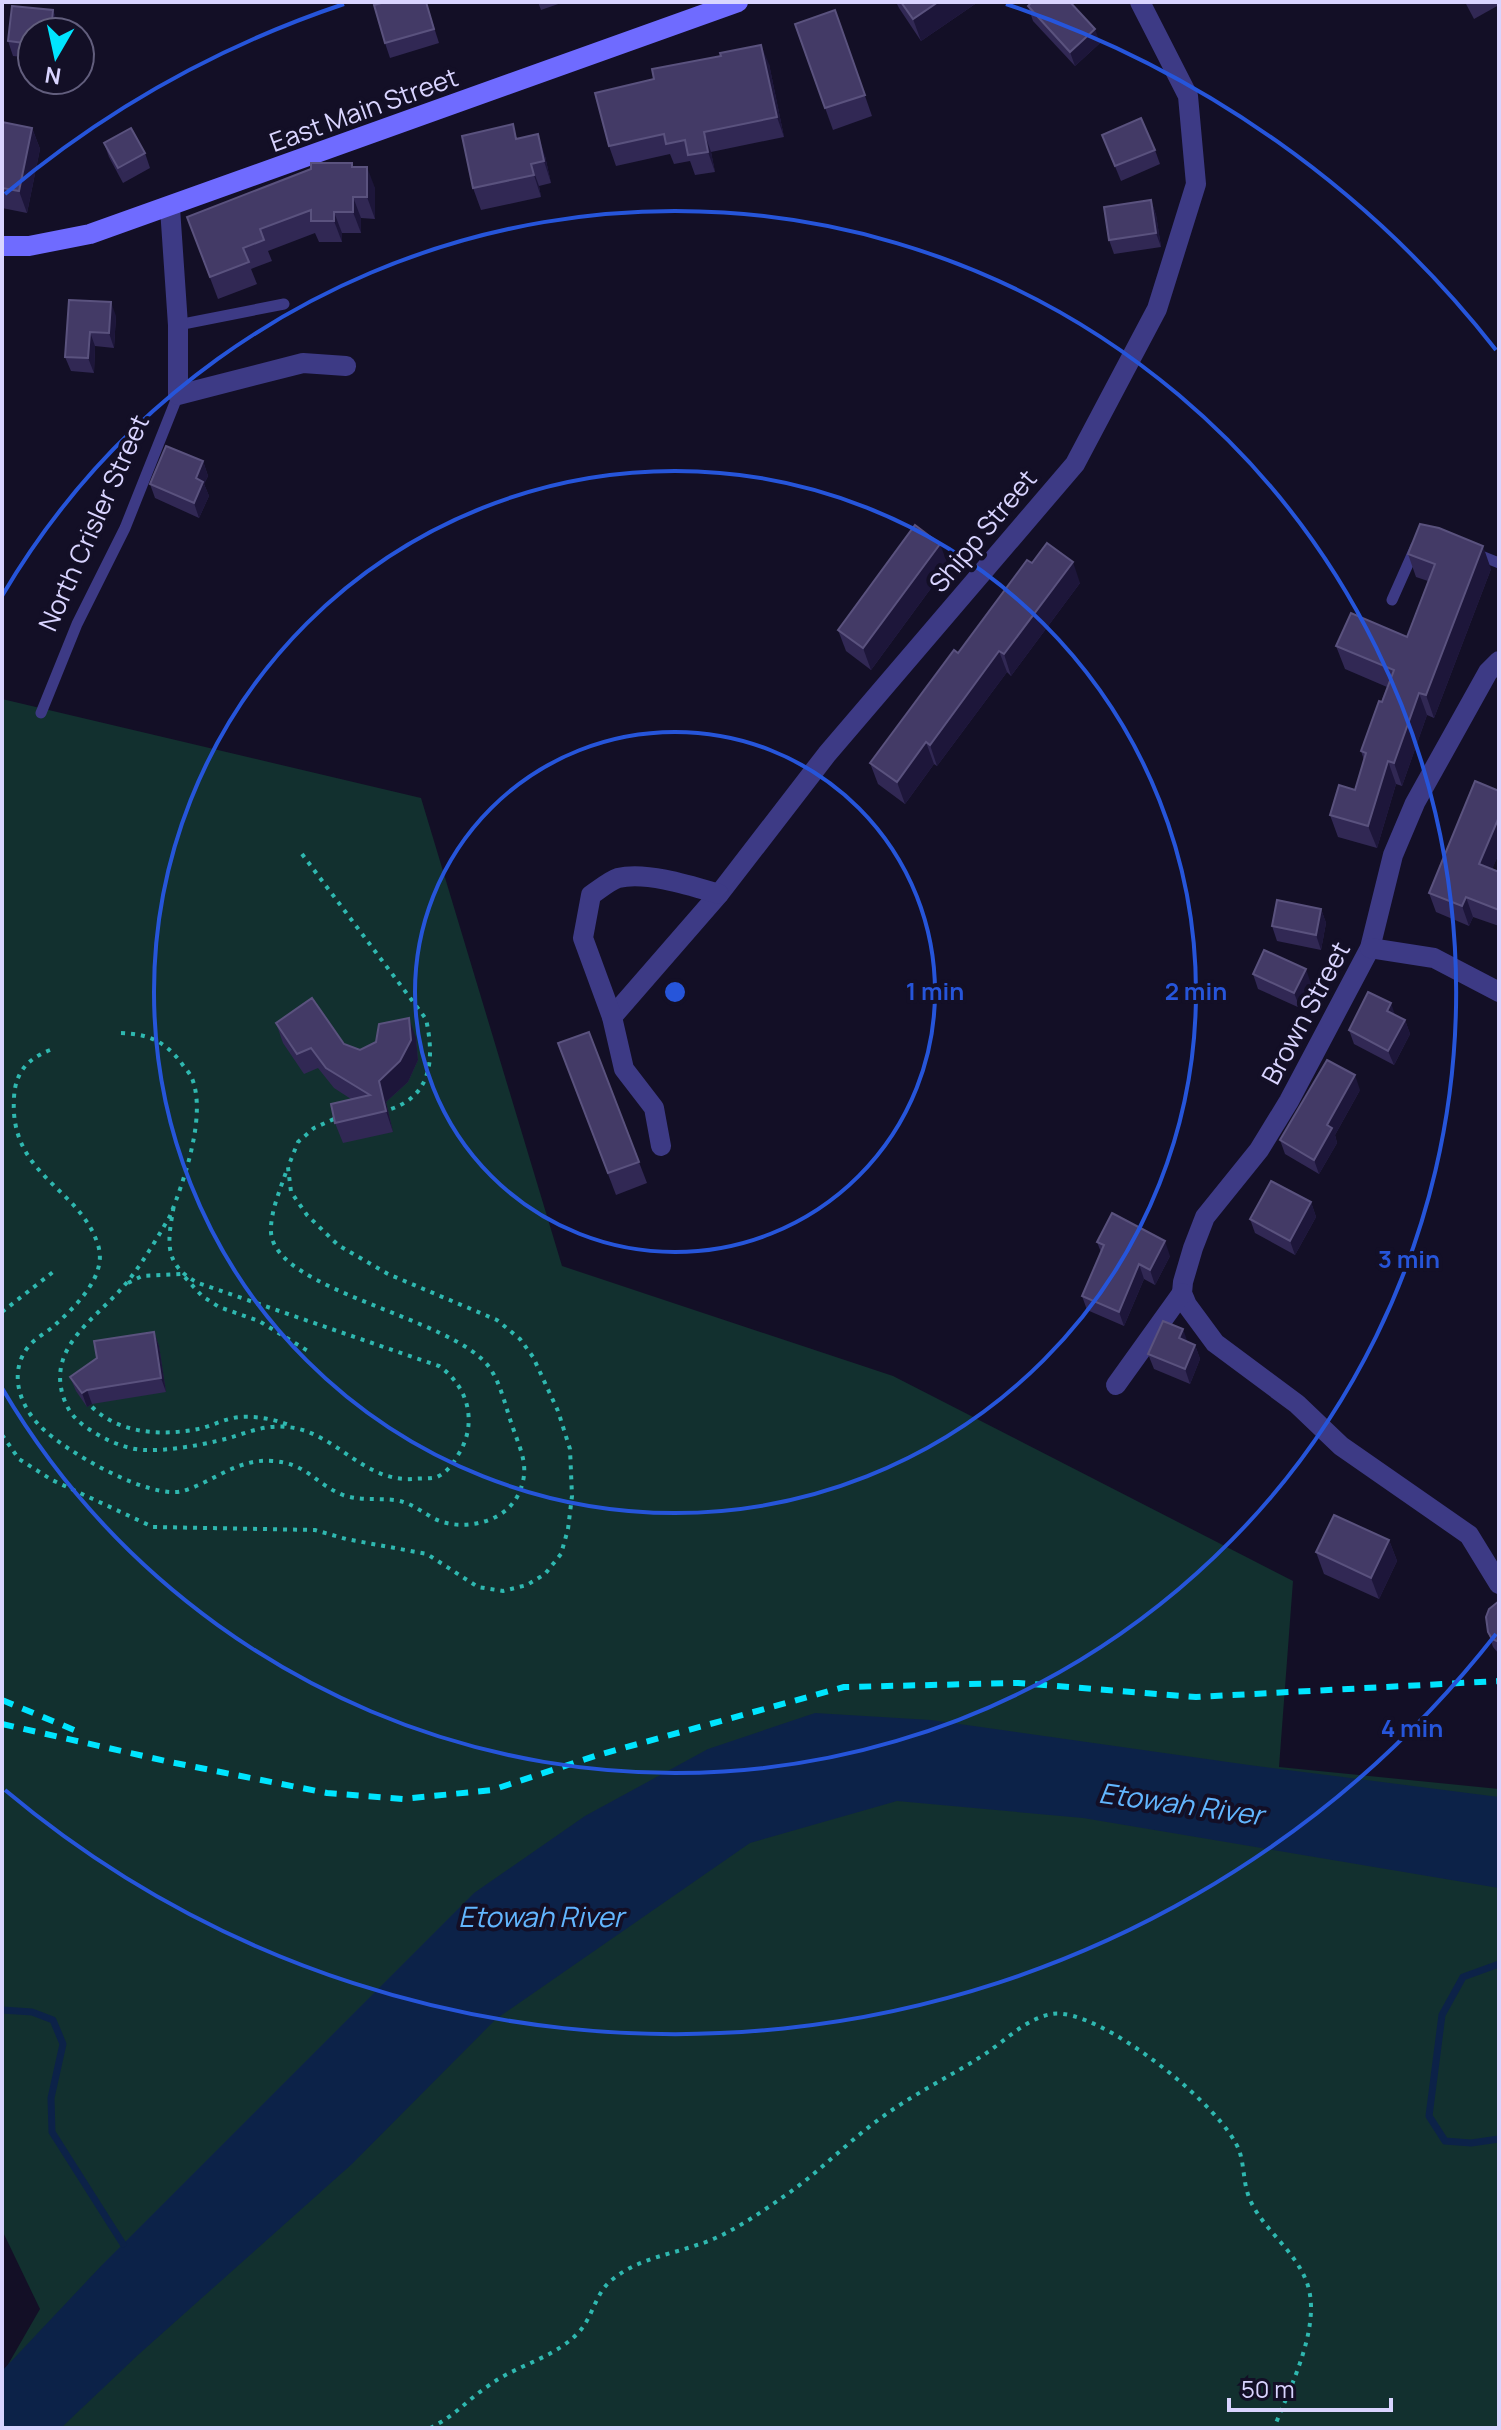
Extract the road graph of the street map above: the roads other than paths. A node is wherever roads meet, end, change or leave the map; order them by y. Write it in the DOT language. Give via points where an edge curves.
graph roads {
  1 [pos="738,2"];
  2 [pos="1140,2"];
  3 [pos="170,208"];
  4 [pos="2,246"];
  5 [pos="284,304"];
  6 [pos="178,325"];
  7 [pos="346,366"];
  8 [pos="178,395"];
  9 [pos="1429,537"];
  10 [pos="1467,550"];
  11 [pos="1499,563"];
  12 [pos="1392,600"];
  13 [pos="1499,661"];
  14 [pos="41,713"];
  15 [pos="719,894"];
  16 [pos="1370,948"];
  17 [pos="1499,992"];
  18 [pos="612,1017"];
  19 [pos="661,1146"];
  20 [pos="1182,1293"];
  21 [pos="1116,1385"];
  22 [pos="1499,1584"];
  1 -- 3 [label="main road, East Main Street"];
  2 -- 15 [label="street, Shipp Street" via="1188,96 1196,184 1157,309 1075,464 827,754"];
  3 -- 4 [label="main road, East Main Street" via="90,234"];
  3 -- 6 [label="street, North Crisler Street"];
  5 -- 6 [label="lane"];
  6 -- 8 [label="street, North Crisler Street"];
  7 -- 8 [label="street" via="303,363"];
  8 -- 14 [label="lane, North Crisler Street"];
  9 -- 12 [label="lane" via="1415,548"];
  10 -- 11 [label="lane"];
  13 -- 16 [label="street, Brown Street" via="1415,803 1393,855"];
  15 -- 18 [label="street, Shipp Street"];
  15 -- 18 [label="street" via="682,883 617,878 591,895 583,938"];
  16 -- 17 [label="street" via="1434,958"];
  16 -- 20 [label="street, Brown Street" via="1259,1150 1205,1217"];
  18 -- 19 [label="street" via="624,1069 654,1108"];
  20 -- 21 [label="street"];
  20 -- 22 [label="street" via="1215,1343 1297,1404 1341,1446 1469,1535"];
}
